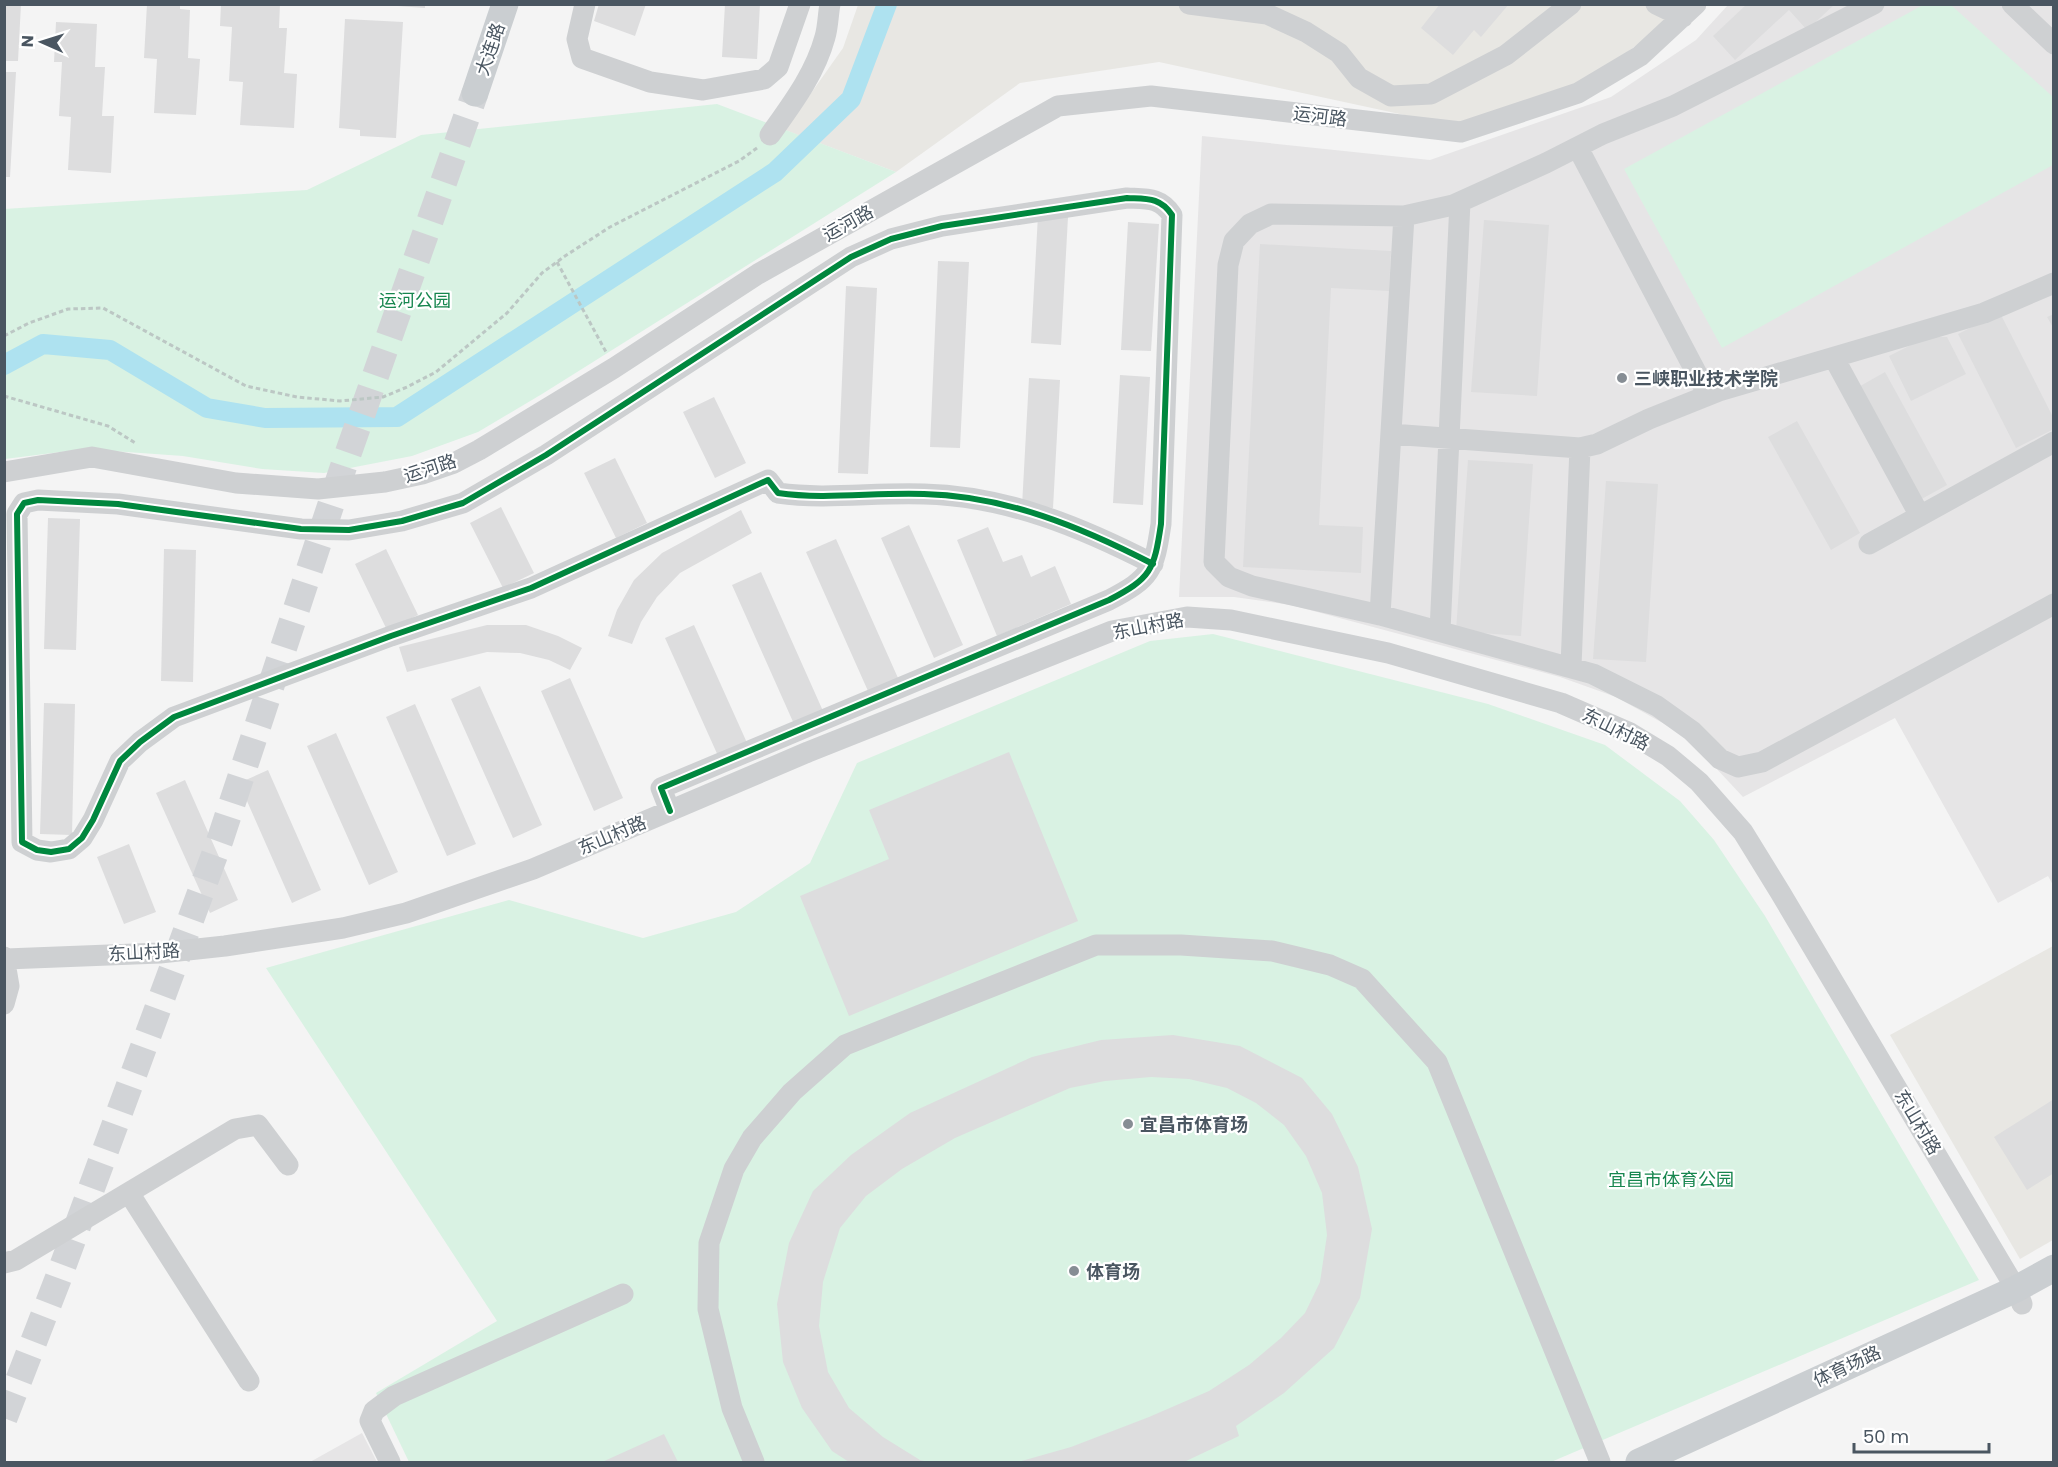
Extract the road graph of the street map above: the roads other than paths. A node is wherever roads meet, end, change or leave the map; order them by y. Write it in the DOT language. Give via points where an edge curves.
graph roads {
  1 [pos="505,4"];
  2 [pos="585,4"];
  3 [pos="800,4"];
  4 [pos="830,4"];
  5 [pos="1189,4"];
  6 [pos="1570,4"];
  7 [pos="1656,4"];
  8 [pos="1874,4"];
  9 [pos="2016,6"];
  10 [pos="1690,11"];
  11 [pos="2054,44"];
  12 [pos="475,93"];
  13 [pos="770,135"];
  14 [pos="1578,147"];
  15 [pos="1460,202"];
  16 [pos="1404,216"];
  17 [pos="2054,283"];
  18 [pos="1834,358"];
  19 [pos="1708,395"];
  20 [pos="1391,434"];
  21 [pos="1449,439"];
  22 [pos="2053,443"];
  23 [pos="1580,448"];
  24 [pos="4,472"];
  25 [pos="1920,516"];
  26 [pos="1869,544"];
  27 [pos="1153,564"];
  28 [pos="2054,604"];
  29 [pos="1380,615"];
  30 [pos="1440,631"];
  31 [pos="1571,666"];
  32 [pos="670,811"];
  33 [pos="5,958"];
  34 [pos="4,1004"];
  35 [pos="288,1165"];
  36 [pos="129,1193"];
  37 [pos="4,1263"];
  38 [pos="2054,1268"];
  39 [pos="2054,1288"];
  40 [pos="623,1294"];
  41 [pos="2019,1297"];
  42 [pos="249,1381"];
  43 [pos="390,1462"];
  44 [pos="754,1462"];
  45 [pos="1600,1462"];
  46 [pos="1639,1462"];
  47 [pos="1677,1462"];
  1 -- 12 [label="main road, 大连路"];
  2 -- 3 [label="street" via="577,39 582,58 650,82 703,90 764,79 778,67"];
  4 -- 13 [label="street" via="816,65"];
  5 -- 6 [label="street" via="1267,14 1339,53 1359,78 1391,96 1431,94 1506,55"];
  7 -- 10 [label="street"];
  8 -- 14 [label="street" via="1673,106"];
  9 -- 11 [label="street"];
  10 -- 24 [label="street, 运河路" via="1640,56 1578,93 1461,132 1150,96 1058,106 758,274 615,368 479,450 422,474 318,489 236,483 92,457"];
  14 -- 15 [label="street"];
  14 -- 19 [label="street"];
  15 -- 16 [label="street"];
  15 -- 21 [label="street"];
  16 -- 20 [label="street"];
  16 -- 29 [label="street" via="1271,214 1250,224 1234,241 1228,265 1214,562 1229,577 1252,586"];
  17 -- 18 [label="street" via="1984,313"];
  18 -- 19 [label="street"];
  18 -- 25 [label="street"];
  19 -- 23 [label="street"];
  20 -- 21 [label="street"];
  20 -- 29 [label="street"];
  21 -- 23 [label="street"];
  21 -- 30 [label="street"];
  22 -- 25 [label="street"];
  23 -- 31 [label="street"];
  25 -- 26 [label="street"];
  27 -- 27 [label="street" via="1161,525 1172,215 1164,204 1127,198 942,226 891,239 851,257 537,460 463,503 402,521 349,530 301,529 118,504 38,500 24,503 16,514 21,842 37,850 69,849 82,838 120,761 174,717 531,588 768,480 778,492 802,496 973,497 1043,515"];
  27 -- 32 [label="street" via="1144,578 1109,600 661,788"];
  28 -- 31 [label="street" via="1762,762 1738,767 1720,759 1692,731 1658,706"];
  29 -- 30 [label="street"];
  30 -- 31 [label="street"];
  32 -- 33 [label="street, 东山村路" via="533,869 406,913 343,928 160,953"];
  32 -- 41 [label="street, 东山村路" via="1112,631 1187,617 1231,620 1388,652 1562,703 1630,733 1668,756 1699,782 1743,832"];
  33 -- 34 [label="street" via="9,986"];
  35 -- 36 [label="street" via="258,1125 235,1130"];
  36 -- 37 [label="street" via="16,1260"];
  36 -- 42 [label="street"];
  38 -- 41 [label="main road, 体育场路"];
  39 -- 41 [label="main road, 体育场路"];
  40 -- 43 [label="street" via="394,1396 374,1411 370,1421"];
  41 -- 46 [label="main road, 体育场路"];
  41 -- 47 [label="main road, 体育场路"];
  44 -- 45 [label="street" via="732,1408 708,1309 709,1243 734,1169 752,1138 792,1092 845,1045 1096,945 1181,945 1272,951 1330,965 1362,979 1437,1062"];
}
